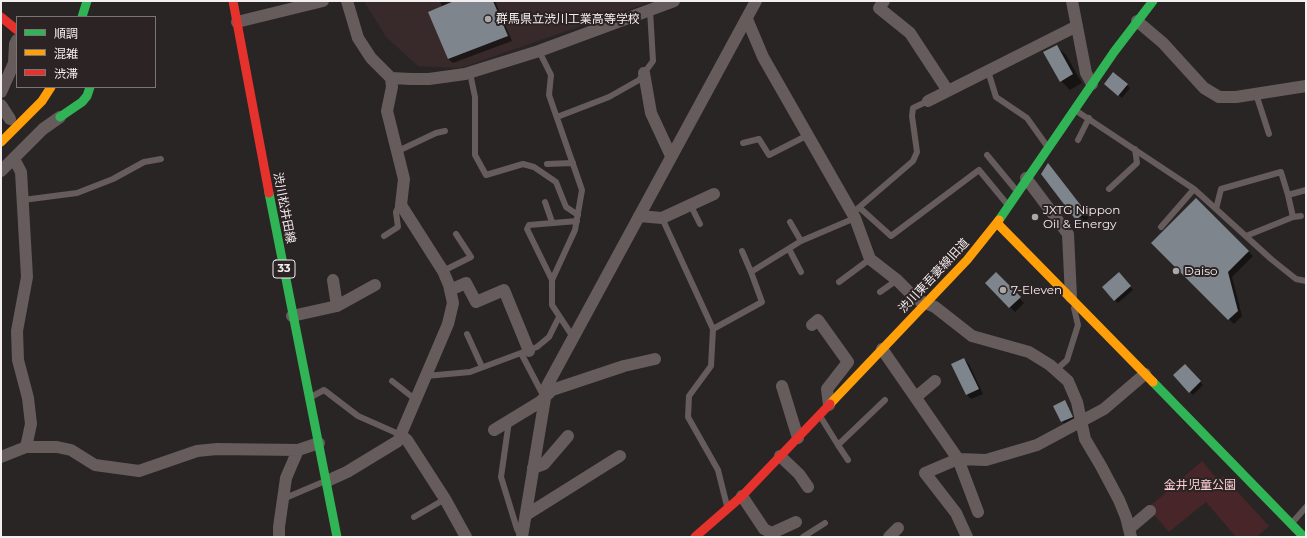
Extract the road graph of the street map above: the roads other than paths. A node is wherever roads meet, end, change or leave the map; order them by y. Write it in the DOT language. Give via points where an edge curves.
graph roads {
  1 [pos="87,1"];
  2 [pos="233,1"];
  3 [pos="323,1"];
  4 [pos="347,1"];
  5 [pos="674,1"];
  6 [pos="756,1"];
  7 [pos="884,1"];
  8 [pos="1072,1"];
  9 [pos="1153,1"];
  10 [pos="650,10"];
  11 [pos="82,16"];
  12 [pos="1,17"];
  13 [pos="747,19"];
  14 [pos="1137,21"];
  15 [pos="237,22"];
  16 [pos="1077,26"];
  17 [pos="16,29"];
  18 [pos="16,41"];
  19 [pos="539,51"];
  20 [pos="988,71"];
  21 [pos="470,73"];
  22 [pos="644,73"];
  23 [pos="391,78"];
  24 [pos="1092,84"];
  25 [pos="1306,86"];
  26 [pos="50,88"];
  27 [pos="90,88"];
  28 [pos="948,91"];
  29 [pos="1,92"];
  30 [pos="1256,94"];
  31 [pos="928,101"];
  32 [pos="1,105"];
  33 [pos="1074,109"];
  34 [pos="60,117"];
  35 [pos="557,117"];
  36 [pos="1089,118"];
  37 [pos="10,119"];
  38 [pos="445,131"];
  39 [pos="1269,134"];
  40 [pos="808,135"];
  41 [pos="1078,140"];
  42 [pos="1,142"];
  43 [pos="743,143"];
  44 [pos="1047,148"];
  45 [pos="1135,149"];
  46 [pos="398,151"];
  47 [pos="987,155"];
  48 [pos="671,156"];
  49 [pos="14,159"];
  50 [pos="161,159"];
  51 [pos="573,163"];
  52 [pos="547,164"];
  53 [pos="1,171"];
  54 [pos="1026,178"];
  55 [pos="1109,189"];
  56 [pos="1194,189"];
  57 [pos="1306,190"];
  58 [pos="1017,191"];
  59 [pos="402,194"];
  60 [pos="714,194"];
  61 [pos="1288,195"];
  62 [pos="23,200"];
  63 [pos="545,202"];
  64 [pos="1008,205"];
  65 [pos="691,206"];
  66 [pos="1216,208"];
  67 [pos="858,213"];
  68 [pos="639,216"];
  69 [pos="1301,216"];
  70 [pos="1293,217"];
  71 [pos="577,218"];
  72 [pos="662,218"];
  73 [pos="552,222"];
  74 [pos="790,222"];
  75 [pos="997,223"];
  76 [pos="700,224"];
  77 [pos="1161,227"];
  78 [pos="456,234"];
  79 [pos="384,236"];
  80 [pos="1246,236"];
  81 [pos="801,242"];
  82 [pos="788,249"];
  83 [pos="742,251"];
  84 [pos="870,259"];
  85 [pos="443,271"];
  86 [pos="751,272"];
  87 [pos="801,272"];
  88 [pos="333,280"];
  89 [pos="552,280"];
  90 [pos="897,280"];
  91 [pos="1306,281"];
  92 [pos="839,282"];
  93 [pos="375,285"];
  94 [pos="450,290"];
  95 [pos="880,292"];
  96 [pos="1071,296"];
  97 [pos="927,302"];
  98 [pos="337,306"];
  99 [pos="292,316"];
  100 [pos="559,317"];
  101 [pos="812,325"];
  102 [pos="712,329"];
  103 [pos="467,334"];
  104 [pos="573,337"];
  105 [pos="882,349"];
  106 [pos="525,352"];
  107 [pos="656,359"];
  108 [pos="482,366"];
  109 [pos="1056,370"];
  110 [pos="1145,374"];
  111 [pos="426,376"];
  112 [pos="392,380"];
  113 [pos="936,380"];
  114 [pos="782,386"];
  115 [pos="310,397"];
  116 [pos="916,397"];
  117 [pos="544,399"];
  118 [pos="416,400"];
  119 [pos="885,400"];
  120 [pos="829,405"];
  121 [pos="820,416"];
  122 [pos="509,421"];
  123 [pos="1081,422"];
  124 [pos="494,430"];
  125 [pos="401,435"];
  126 [pos="568,436"];
  127 [pos="798,438"];
  128 [pos="319,443"];
  129 [pos="838,445"];
  130 [pos="26,447"];
  131 [pos="298,450"];
  132 [pos="620,456"];
  133 [pos="780,456"];
  134 [pos="1,457"];
  135 [pos="958,459"];
  136 [pos="848,460"];
  137 [pos="533,468"];
  138 [pos="327,481"];
  139 [pos="808,487"];
  140 [pos="742,496"];
  141 [pos="283,499"];
  142 [pos="445,499"];
  143 [pos="1306,507"];
  144 [pos="728,510"];
  145 [pos="1150,511"];
  146 [pos="978,512"];
  147 [pos="526,515"];
  148 [pos="414,517"];
  149 [pos="796,522"];
  150 [pos="825,523"];
  151 [pos="1291,524"];
  152 [pos="1130,532"];
  153 [pos="279,537"];
  154 [pos="337,537"];
  155 [pos="466,537"];
  156 [pos="522,537"];
  157 [pos="695,537"];
  158 [pos="803,537"];
  159 [pos="967,537"];
  160 [pos="1304,537"];
  1 -- 11 [label="main road"];
  2 -- 15 [label="main road, 渋川松井田線 / 33"];
  3 -- 15 [label="street"];
  4 -- 23 [label="street" via="363,48"];
  5 -- 10 [label="street"];
  6 -- 13 [label="street"];
  7 -- 28 [label="street" via="879,8 910,33"];
  8 -- 16 [label="street"];
  9 -- 14 [label="main road, 渋川東吾妻線旧道"];
  10 -- 19 [label="street"];
  10 -- 22 [label="lane" via="653,61"];
  12 -- 17 [label="main road"];
  13 -- 40 [label="street" via="763,57"];
  13 -- 48 [label="street"];
  14 -- 24 [label="main road, 渋川東吾妻線旧道"];
  14 -- 30 [label="street" via="1163,43 1204,88 1219,97"];
  15 -- 99 [label="main road, 渋川松井田線 / 33"];
  16 -- 20 [label="street"];
  16 -- 24 [label="street" via="1086,73"];
  18 -- 29 [label="street" via="14,63"];
  19 -- 21 [label="street"];
  19 -- 35 [label="lane" via="551,75 549,95"];
  20 -- 28 [label="street"];
  20 -- 44 [label="lane" via="996,97 1027,118"];
  21 -- 23 [label="street" via="429,79"];
  21 -- 71 [label="lane" via="475,97 475,155 486,175 523,164 534,167 556,182 566,207"];
  22 -- 35 [label="lane" via="640,80 609,97"];
  22 -- 48 [label="street" via="651,113"];
  23 -- 46 [label="street" via="392,87 387,111"];
  24 -- 33 [label="main road, 渋川東吾妻線旧道"];
  25 -- 30 [label="street"];
  26 -- 42 [label="main road" via="42,101"];
  27 -- 34 [label="main road" via="82,102"];
  28 -- 31 [label="street"];
  30 -- 39 [label="lane"];
  31 -- 67 [label="lane" via="913,108 917,152 913,161"];
  32 -- 37 [label="street"];
  33 -- 36 [label="lane"];
  33 -- 44 [label="main road, 渋川東吾妻線旧道"];
  34 -- 49 [label="street" via="24,146"];
  35 -- 51 [label="lane"];
  36 -- 41 [label="lane"];
  36 -- 45 [label="lane"];
  38 -- 46 [label="lane"];
  40 -- 43 [label="lane" via="769,155 759,139"];
  40 -- 67 [label="street"];
  44 -- 54 [label="main road, 渋川東吾妻線旧道"];
  45 -- 55 [label="lane" via="1137,163"];
  45 -- 56 [label="lane"];
  46 -- 59 [label="street" via="404,179"];
  47 -- 58 [label="lane"];
  48 -- 68 [label="street"];
  49 -- 53 [label="street"];
  49 -- 62 [label="street" via="21,172"];
  50 -- 62 [label="lane" via="144,162 113,179 76,193"];
  51 -- 52 [label="lane"];
  51 -- 71 [label="lane" via="582,190"];
  54 -- 58 [label="main road, 渋川東吾妻線旧道"];
  54 -- 96 [label="street" via="1068,234"];
  56 -- 66 [label="lane"];
  56 -- 77 [label="lane"];
  57 -- 61 [label="lane"];
  58 -- 64 [label="main road, 渋川東吾妻線旧道"];
  59 -- 79 [label="lane" via="396,212 398,227"];
  59 -- 85 [label="street" via="401,205"];
  60 -- 65 [label="street"];
  61 -- 66 [label="lane" via="1281,172 1221,188"];
  61 -- 70 [label="lane"];
  62 -- 130 [label="street" via="27,278 17,338 18,360 28,398 31,424"];
  63 -- 73 [label="lane"];
  64 -- 67 [label="lane" via="979,170 892,236"];
  64 -- 75 [label="main road, 渋川東吾妻線旧道"];
  65 -- 72 [label="street"];
  65 -- 76 [label="lane"];
  66 -- 80 [label="lane"];
  67 -- 81 [label="lane"];
  67 -- 84 [label="street"];
  68 -- 72 [label="street"];
  68 -- 104 [label="street"];
  69 -- 70 [label="lane"];
  70 -- 80 [label="lane"];
  71 -- 73 [label="lane"];
  71 -- 89 [label="lane" via="575,230"];
  72 -- 102 [label="lane"];
  73 -- 89 [label="lane" via="529,225 528,229"];
  74 -- 81 [label="lane"];
  75 -- 96 [label="main road"];
  75 -- 97 [label="main road, 渋川東吾妻線旧道" via="968,260"];
  78 -- 85 [label="lane" via="471,257"];
  80 -- 91 [label="lane" via="1296,279"];
  81 -- 82 [label="lane"];
  82 -- 86 [label="lane"];
  82 -- 87 [label="lane"];
  83 -- 86 [label="lane"];
  84 -- 90 [label="street"];
  84 -- 92 [label="lane"];
  85 -- 94 [label="street"];
  86 -- 102 [label="lane" via="762,302"];
  88 -- 98 [label="street"];
  89 -- 100 [label="lane" via="552,305"];
  90 -- 95 [label="lane"];
  90 -- 97 [label="street" via="916,299"];
  93 -- 98 [label="street"];
  94 -- 106 [label="street" via="466,283 476,302 504,290"];
  94 -- 111 [label="street" via="453,303 448,324"];
  96 -- 109 [label="lane" via="1078,325 1067,360"];
  96 -- 110 [label="main road"];
  97 -- 105 [label="main road, 渋川東吾妻線旧道"];
  97 -- 109 [label="street" via="972,336 1029,352"];
  98 -- 99 [label="street"];
  99 -- 115 [label="main road, 渋川松井田線 / 33"];
  100 -- 104 [label="lane"];
  100 -- 106 [label="lane" via="549,337 537,347"];
  101 -- 120 [label="street" via="818,320 848,362 827,389"];
  102 -- 144 [label="lane" via="711,366 689,396 688,417 718,470"];
  103 -- 108 [label="lane"];
  104 -- 117 [label="street" via="547,386"];
  105 -- 116 [label="street"];
  105 -- 120 [label="main road, 渋川東吾妻線旧道"];
  106 -- 108 [label="lane"];
  106 -- 117 [label="lane"];
  107 -- 117 [label="street" via="624,366 552,390"];
  108 -- 111 [label="lane" via="470,372"];
  109 -- 123 [label="street" via="1073,389"];
  110 -- 123 [label="street" via="1104,408"];
  110 -- 151 [label="main road"];
  111 -- 118 [label="street"];
  112 -- 118 [label="lane"];
  113 -- 116 [label="street"];
  114 -- 127 [label="street"];
  115 -- 125 [label="lane" via="324,390 358,416"];
  115 -- 128 [label="main road, 渋川松井田線 / 33"];
  116 -- 135 [label="street"];
  117 -- 122 [label="street"];
  117 -- 137 [label="street"];
  118 -- 125 [label="street"];
  119 -- 129 [label="lane"];
  120 -- 121 [label="main road, 渋川東吾妻線旧道"];
  121 -- 127 [label="main road, 渋川東吾妻線旧道"];
  121 -- 129 [label="lane"];
  122 -- 124 [label="street"];
  122 -- 156 [label="lane" via="501,477 517,529"];
  123 -- 135 [label="street" via="1037,445 1001,456 986,460"];
  123 -- 152 [label="street" via="1085,439 1105,473 1126,517"];
  125 -- 138 [label="street" via="398,441"];
  125 -- 142 [label="street" via="407,440"];
  126 -- 137 [label="street" via="544,464"];
  127 -- 133 [label="main road, 渋川東吾妻線旧道"];
  128 -- 131 [label="street"];
  128 -- 138 [label="main road, 渋川松井田線 / 33"];
  129 -- 136 [label="lane"];
  130 -- 131 [label="street" via="57,447 71,450 95,465 139,471 197,451"];
  130 -- 134 [label="street"];
  131 -- 141 [label="street" via="286,478"];
  132 -- 147 [label="street"];
  133 -- 139 [label="street" via="799,474"];
  133 -- 140 [label="main road, 渋川東吾妻線旧道"];
  135 -- 146 [label="street"];
  135 -- 159 [label="street" via="925,473 956,513"];
  137 -- 147 [label="street"];
  138 -- 141 [label="lane"];
  138 -- 154 [label="main road, 渋川松井田線 / 33"];
  140 -- 144 [label="main road, 渋川東吾妻線旧道"];
  140 -- 149 [label="street" via="764,529 772,533"];
  141 -- 153 [label="street"];
  142 -- 148 [label="lane"];
  142 -- 155 [label="street"];
  143 -- 151 [label="lane"];
  144 -- 157 [label="main road, 渋川東吾妻線旧道"];
  145 -- 152 [label="street"];
  147 -- 156 [label="street"];
  150 -- 158 [label="lane"];
  151 -- 160 [label="main road"];
}
